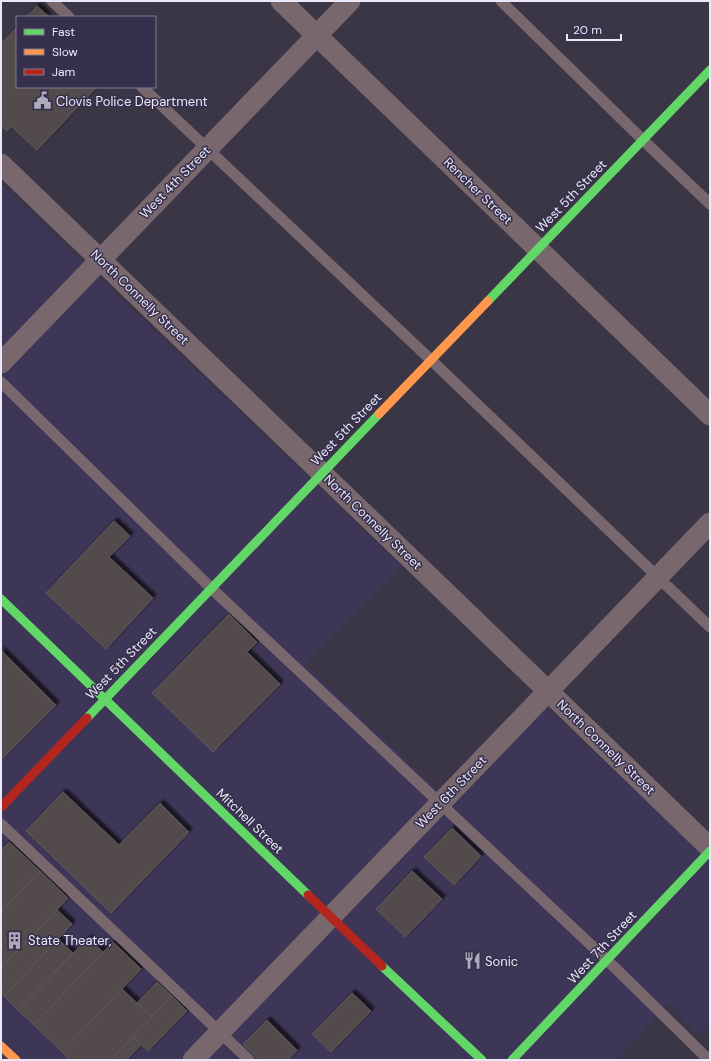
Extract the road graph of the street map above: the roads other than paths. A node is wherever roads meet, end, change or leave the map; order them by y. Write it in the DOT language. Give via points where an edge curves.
graph roads {
  1 [pos="52,1"];
  2 [pos="281,1"];
  3 [pos="350,1"];
  4 [pos="501,1"];
  5 [pos="68,16"];
  6 [pos="316,36"];
  7 [pos="710,70"];
  8 [pos="143,88"];
  9 [pos="643,140"];
  10 [pos="207,149"];
  11 [pos="1,164"];
  12 [pos="710,204"];
  13 [pos="538,249"];
  14 [pos="100,260"];
  15 [pos="431,360"];
  16 [pos="1,363"];
  17 [pos="1,382"];
  18 [pos="710,415"];
  19 [pos="322,473"];
  20 [pos="710,523"];
  21 [pos="658,577"];
  22 [pos="211,588"];
  23 [pos="1,599"];
  24 [pos="710,627"];
  25 [pos="548,691"];
  26 [pos="105,699"];
  27 [pos="441,803"];
  28 [pos="1,807"];
  29 [pos="1,824"];
  30 [pos="710,848"];
  31 [pos="710,851"];
  32 [pos="331,917"];
  33 [pos="607,960"];
  34 [pos="220,1032"];
  35 [pos="1,1046"];
  36 [pos="16,1060"];
  37 [pos="192,1060"];
  38 [pos="249,1060"];
  39 [pos="482,1060"];
  40 [pos="512,1060"];
  41 [pos="709,1060"];
  1 -- 5 [label="lane"];
  2 -- 6 [label="street, Rencher Street"];
  3 -- 6 [label="street, West 4th Street"];
  4 -- 9 [label="lane"];
  6 -- 10 [label="street, West 4th Street"];
  6 -- 13 [label="street, Rencher Street"];
  7 -- 9 [label="street, West 5th Street"];
  8 -- 10 [label="lane"];
  9 -- 12 [label="lane"];
  9 -- 13 [label="street, West 5th Street"];
  10 -- 14 [label="street, West 4th Street"];
  10 -- 15 [label="lane"];
  11 -- 14 [label="street, North Connelly Street"];
  13 -- 15 [label="street, West 5th Street"];
  13 -- 18 [label="street, Rencher Street"];
  14 -- 16 [label="street, West 4th Street"];
  14 -- 19 [label="street, North Connelly Street"];
  15 -- 19 [label="street, West 5th Street"];
  15 -- 21 [label="lane"];
  17 -- 22 [label="lane"];
  19 -- 22 [label="street, West 5th Street"];
  19 -- 25 [label="street, North Connelly Street"];
  20 -- 21 [label="street, West 6th Street"];
  21 -- 24 [label="lane"];
  21 -- 25 [label="street, West 6th Street"];
  22 -- 26 [label="street, West 5th Street"];
  22 -- 27 [label="lane"];
  23 -- 26 [label="street, Mitchell Street"];
  25 -- 27 [label="street, West 6th Street"];
  25 -- 30 [label="street, North Connelly Street"];
  26 -- 28 [label="street, West 5th Street"];
  26 -- 32 [label="street, Mitchell Street"];
  27 -- 32 [label="street, West 6th Street"];
  27 -- 33 [label="lane"];
  29 -- 34 [label="lane"];
  31 -- 33 [label="street, West 7th Street"];
  32 -- 34 [label="street, West 6th Street"];
  32 -- 39 [label="street, Mitchell Street"];
  33 -- 40 [label="street, West 7th Street"];
  33 -- 41 [label="lane"];
  34 -- 37 [label="street, West 6th Street"];
  34 -- 38 [label="lane"];
  35 -- 36 [label="street"];
}
